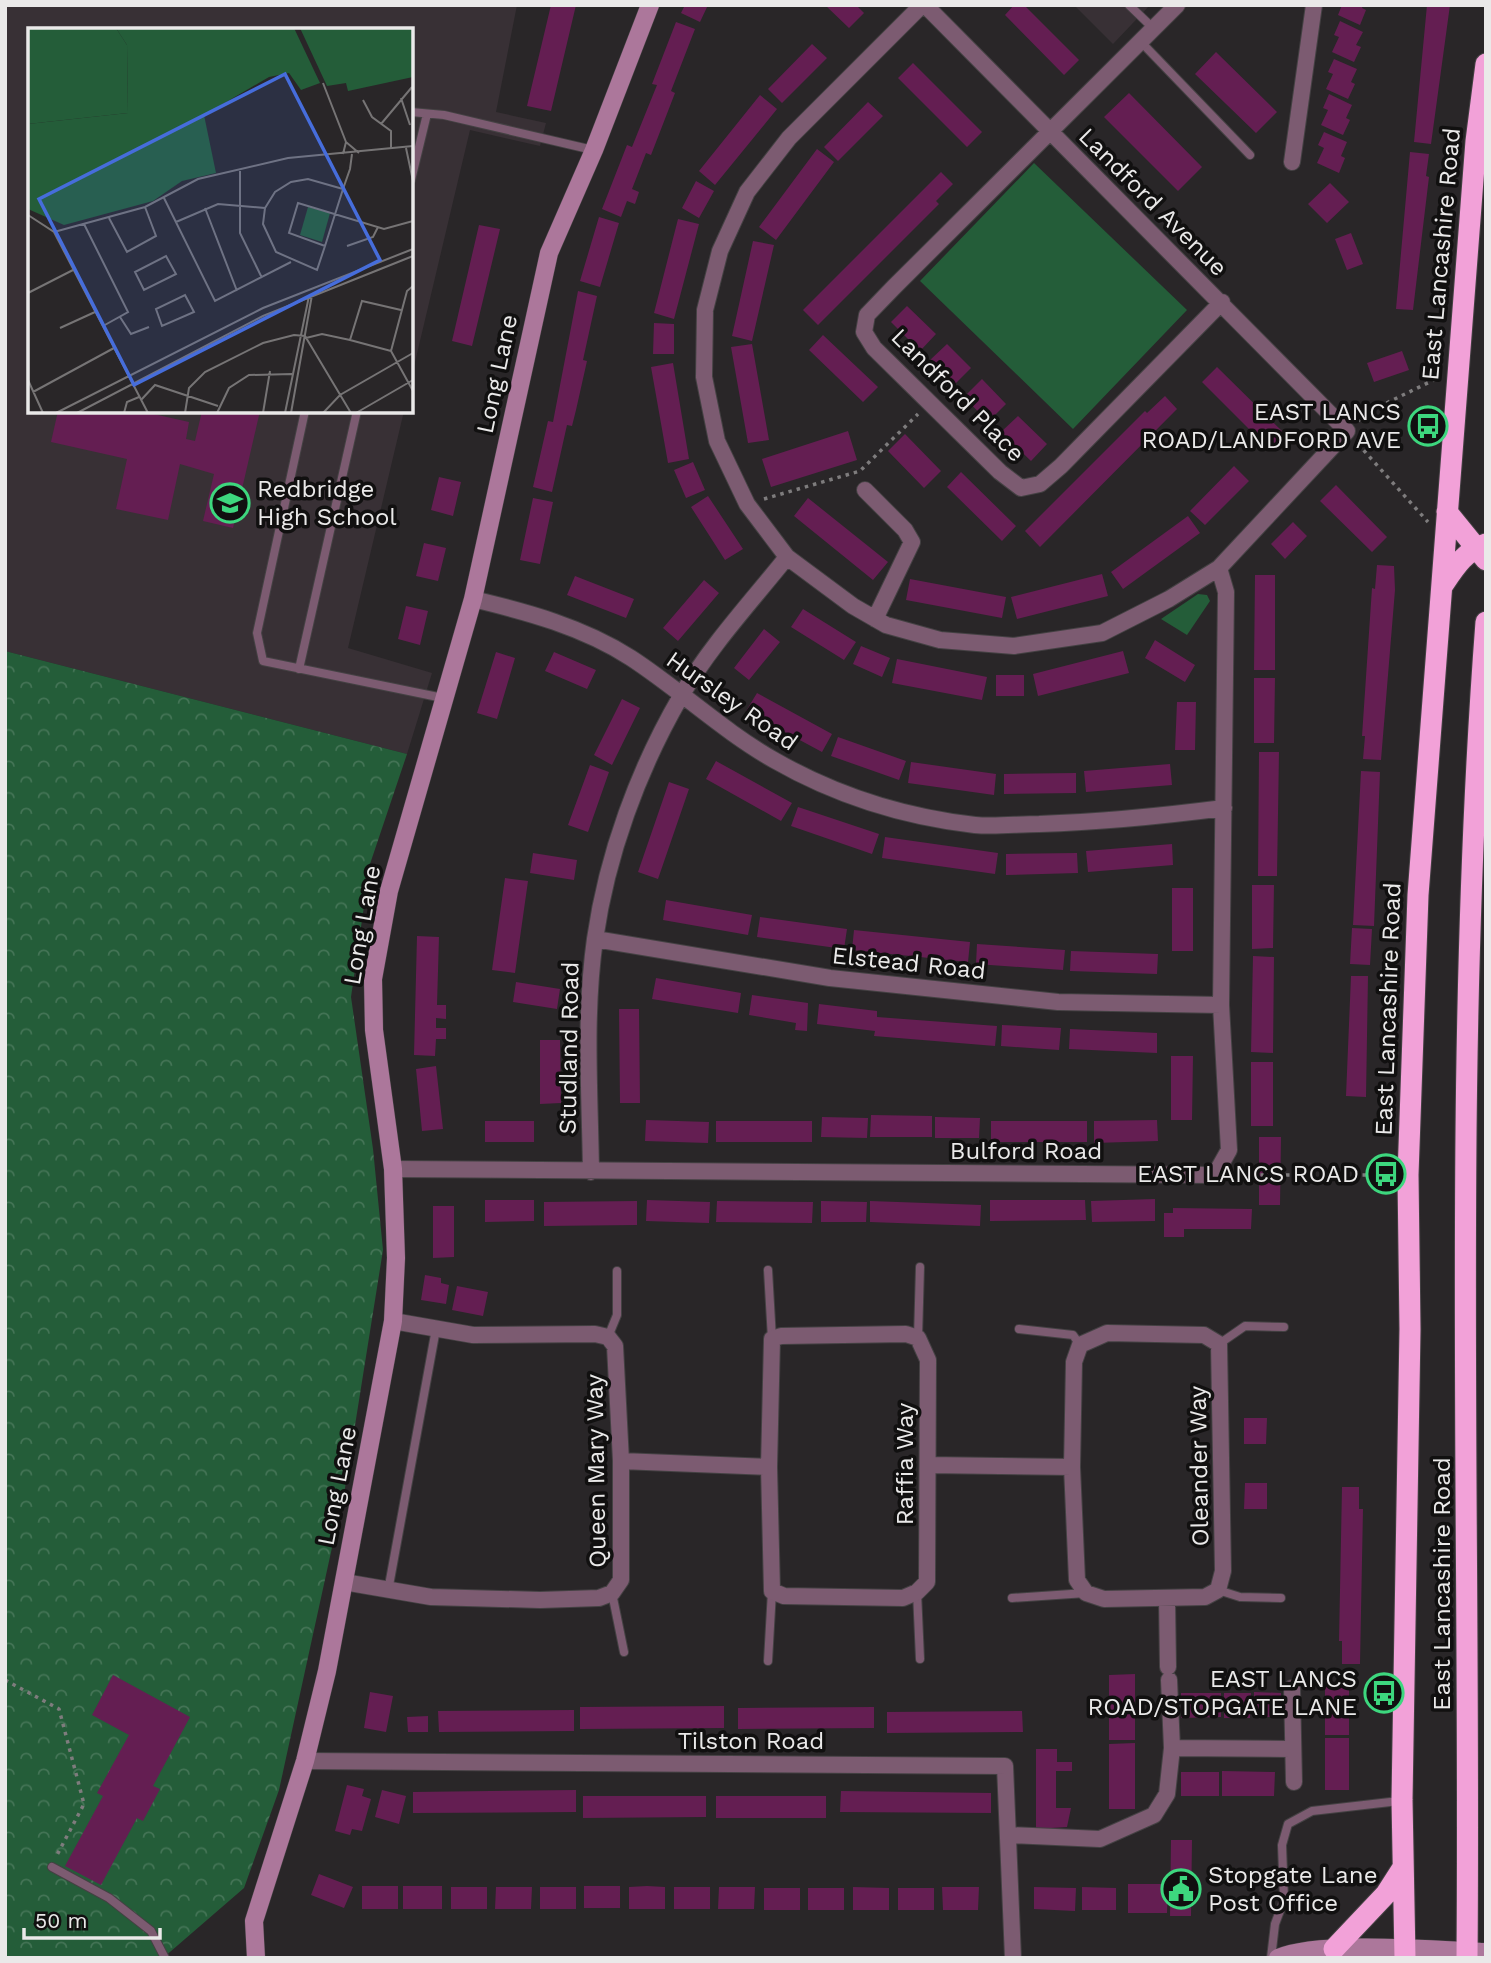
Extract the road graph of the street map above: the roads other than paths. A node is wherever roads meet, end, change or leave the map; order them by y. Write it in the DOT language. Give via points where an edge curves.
graph roads {
  1 [pos="650,5"];
  2 [pos="924,5"];
  3 [pos="1129,5"];
  4 [pos="1177,5"];
  5 [pos="1314,5"];
  6 [pos="1154,29"];
  7 [pos="1141,42"];
  8 [pos="1486,64"];
  9 [pos="413,112"];
  10 [pos="427,114"];
  11 [pos="1050,132"];
  12 [pos="594,150"];
  13 [pos="1250,155"];
  14 [pos="1292,162"];
  15 [pos="413,172"];
  16 [pos="1222,302"];
  17 [pos="305,413"];
  18 [pos="357,413"];
  19 [pos="864,489"];
  20 [pos="1447,512"];
  21 [pos="1482,551"];
  22 [pos="788,557"];
  23 [pos="1219,568"];
  24 [pos="1442,586"];
  25 [pos="472,599"];
  26 [pos="875,619"];
  27 [pos="1486,622"];
  28 [pos="299,669"];
  29 [pos="681,695"];
  30 [pos="443,698"];
  31 [pos="1224,808"];
  32 [pos="595,939"];
  33 [pos="1221,1005"];
  34 [pos="393,1169"];
  35 [pos="591,1172"];
  36 [pos="920,1267"];
  37 [pos="768,1270"];
  38 [pos="617,1271"];
  39 [pos="393,1321"];
  40 [pos="1283,1327"];
  41 [pos="436,1329"];
  42 [pos="1018,1329"];
  43 [pos="607,1337"];
  44 [pos="918,1338"];
  45 [pos="772,1339"];
  46 [pos="1219,1344"];
  47 [pos="1080,1345"];
  48 [pos="621,1461"];
  49 [pos="928,1465"];
  50 [pos="769,1467"];
  51 [pos="1072,1467"];
  52 [pos="344,1582"];
  53 [pos="1218,1590"];
  54 [pos="388,1591"];
  55 [pos="772,1591"];
  56 [pos="917,1592"];
  57 [pos="612,1593"];
  58 [pos="1086,1594"];
  59 [pos="1012,1598"];
  60 [pos="1167,1598"];
  61 [pos="1281,1598"];
  62 [pos="624,1653"];
  63 [pos="920,1659"];
  64 [pos="768,1661"];
  65 [pos="1292,1688"];
  66 [pos="1172,1748"];
  67 [pos="1291,1749"];
  68 [pos="305,1760"];
  69 [pos="1294,1782"];
  70 [pos="1402,1800"];
  71 [pos="1009,1835"];
  72 [pos="52,1867"];
  73 [pos="1403,1867"];
  74 [pos="1469,1871"];
  75 [pos="1486,1889"];
  76 [pos="1334,1949"];
  77 [pos="1405,1954"];
  78 [pos="1473,1954"];
  79 [pos="165,1958"];
  80 [pos="256,1958"];
  81 [pos="1013,1958"];
  82 [pos="1271,1958"];
  83 [pos="1278,1958"];
  1 -- 12 [label="street, Long Lane"];
  2 -- 11 [label="street, Landford Avenue"];
  2 -- 22 [label="street" via="789,138 747,192 720,251 705,310 704,377 717,441 747,504"];
  3 -- 6 [label="lane"];
  4 -- 6 [label="street, Landford Place"];
  5 -- 14 [label="street"];
  6 -- 7 [label="street, Landford Place"];
  7 -- 11 [label="street, Landford Place"];
  7 -- 13 [label="lane"];
  8 -- 20 [label="highway, East Lancashire Road"];
  9 -- 10 [label="lane"];
  10 -- 12 [label="lane"];
  10 -- 15 [label="lane"];
  11 -- 16 [label="street, Landford Avenue"];
  11 -- 16 [label="street, Landford Place" via="867,315 864,332 874,348 1021,488 1040,484"];
  12 -- 25 [label="street, Long Lane" via="549,253"];
  16 -- 23 [label="street, Landford Avenue" via="1347,431"];
  17 -- 28 [label="lane" via="257,634 263,661"];
  18 -- 28 [label="lane"];
  19 -- 26 [label="street" via="912,542"];
  20 -- 21 [label="highway"];
  20 -- 24 [label="highway, East Lancashire Road"];
  21 -- 24 [label="highway" via="1456,565"];
  22 -- 26 [label="street"];
  22 -- 29 [label="street, Studland Road"];
  23 -- 26 [label="street" via="1102,634 1014,646 940,640"];
  23 -- 31 [label="street" via="1226,592"];
  24 -- 70 [label="highway, East Lancashire Road" via="1418,895 1408,1175"];
  25 -- 29 [label="street, Hursley Road" via="576,630 630,657"];
  25 -- 30 [label="street, Long Lane"];
  27 -- 74 [label="highway, East Lancashire Road" via="1469,926 1465,1161"];
  28 -- 30 [label="lane"];
  29 -- 31 [label="street, Hursley Road" via="728,732 818,783 922,816 977,825 1019,824 1116,821"];
  29 -- 32 [label="street, Studland Road" via="615,844"];
  30 -- 34 [label="street, Long Lane" via="388,891 373,979 374,1030"];
  31 -- 33 [label="street"];
  32 -- 33 [label="street, Elstead Road" via="830,978 1058,1002"];
  32 -- 35 [label="street, Studland Road" via="589,1019"];
  33 -- 35 [label="street, Bulford Road" via="1229,1150 1215,1175"];
  34 -- 35 [label="street, Bulford Road"];
  34 -- 39 [label="street, Long Lane"];
  36 -- 44 [label="lane"];
  37 -- 45 [label="lane"];
  38 -- 43 [label="lane" via="617,1315"];
  39 -- 41 [label="street, Queen Mary Way"];
  39 -- 52 [label="street, Long Lane"];
  40 -- 46 [label="lane" via="1245,1326"];
  41 -- 43 [label="street, Queen Mary Way" via="473,1335"];
  41 -- 54 [label="lane"];
  42 -- 47 [label="lane" via="1073,1335"];
  43 -- 48 [label="street, Queen Mary Way" via="615,1346"];
  44 -- 45 [label="street" via="906,1334"];
  44 -- 49 [label="street, Raffia Way" via="928,1360"];
  45 -- 50 [label="street"];
  46 -- 47 [label="street" via="1203,1335 1107,1333"];
  46 -- 53 [label="street, Oleander Way" via="1223,1571"];
  47 -- 51 [label="street" via="1074,1362"];
  48 -- 50 [label="street"];
  48 -- 57 [label="street, Queen Mary Way" via="621,1580"];
  49 -- 51 [label="street"];
  49 -- 56 [label="street, Raffia Way" via="927,1582"];
  50 -- 55 [label="street"];
  51 -- 58 [label="street" via="1077,1580"];
  52 -- 54 [label="street, Queen Mary Way"];
  52 -- 68 [label="street, Long Lane"];
  53 -- 60 [label="street" via="1205,1597"];
  53 -- 61 [label="lane" via="1240,1597"];
  54 -- 57 [label="street, Queen Mary Way" via="540,1600 599,1598"];
  55 -- 56 [label="street" via="784,1596 903,1598"];
  55 -- 64 [label="lane"];
  56 -- 63 [label="lane"];
  57 -- 62 [label="lane"];
  58 -- 59 [label="lane"];
  58 -- 60 [label="street" via="1104,1599"];
  60 -- 66 [label="street"];
  65 -- 67 [label="street"];
  66 -- 67 [label="street"];
  66 -- 71 [label="street" via="1167,1794 1154,1815 1100,1839"];
  67 -- 69 [label="street"];
  68 -- 71 [label="street, Tilston Road" via="1005,1766"];
  68 -- 80 [label="street, Long Lane" via="254,1922"];
  70 -- 73 [label="highway, East Lancashire Road"];
  70 -- 82 [label="lane" via="1312,1811 1288,1824 1282,1844 1284,1900 1275,1924"];
  71 -- 81 [label="street, Tilston Road"];
  72 -- 79 [label="lane" via="109,1898 151,1931"];
  73 -- 76 [label="highway" via="1387,1894"];
  73 -- 77 [label="highway, East Lancashire Road"];
  74 -- 75 [label="highway"];
  74 -- 78 [label="highway, East Lancashire Road"];
  76 -- 77 [label="street"];
  76 -- 83 [label="street" via="1295,1950"];
  77 -- 78 [label="street"];
}
